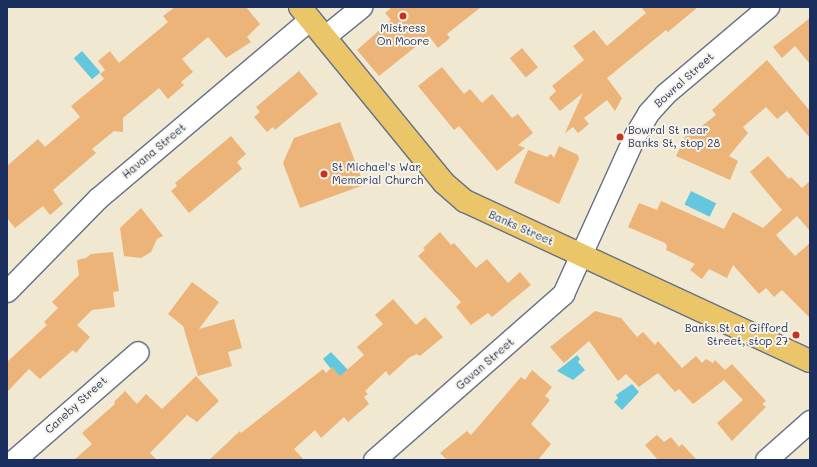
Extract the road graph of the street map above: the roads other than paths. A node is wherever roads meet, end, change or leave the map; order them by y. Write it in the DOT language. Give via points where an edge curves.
graph roads {
  1 [pos="360,7"];
  2 [pos="768,7"];
  3 [pos="305,13"];
  4 [pos="324,37"];
  5 [pos="582,256"];
  6 [pos="7,291"];
  7 [pos="138,352"];
  8 [pos="810,361"];
  9 [pos="810,422"];
  10 [pos="14,460"];
  11 [pos="374,460"];
  12 [pos="766,460"];
  1 -- 4 [label="street"];
  2 -- 5 [label="street, Bowral Street" via="665,94 648,113 635,135"];
  3 -- 4 [label="main road, Banks Street"];
  3 -- 6 [label="street, Havana Street" via="97,199"];
  4 -- 5 [label="main road, Banks Street" via="456,194 487,213"];
  5 -- 8 [label="main road, Banks Street"];
  5 -- 11 [label="street, Gavan Street" via="569,284 553,304"];
  7 -- 10 [label="street, Caneby Street"];
  9 -- 12 [label="street"];
}
